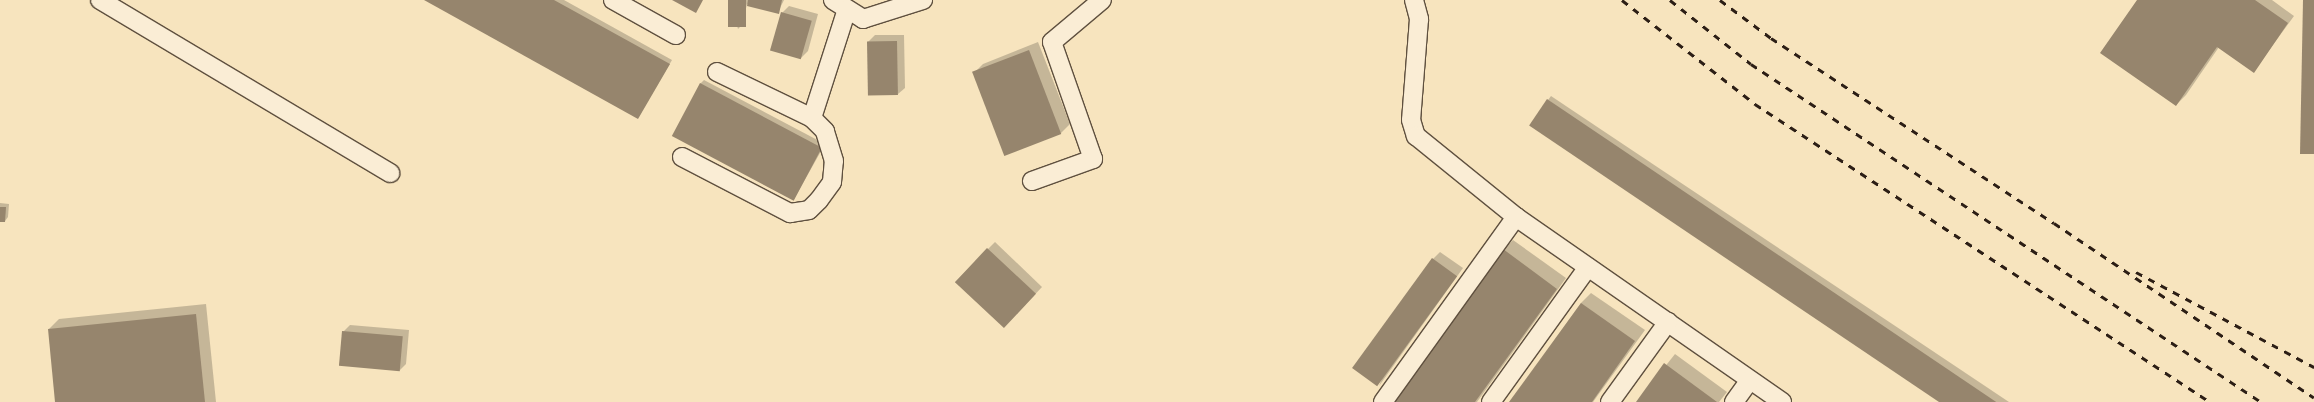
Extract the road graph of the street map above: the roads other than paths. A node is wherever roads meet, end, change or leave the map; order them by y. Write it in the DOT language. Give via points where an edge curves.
graph roads {
  1 [pos="100,0"];
  2 [pos="613,0"];
  3 [pos="923,0"];
  4 [pos="1102,0"];
  5 [pos="1414,0"];
  6 [pos="840,4"];
  7 [pos="676,35"];
  8 [pos="717,72"];
  9 [pos="812,118"];
  10 [pos="682,157"];
  11 [pos="390,173"];
  12 [pos="1032,181"];
  13 [pos="1516,217"];
  14 [pos="1588,267"];
  15 [pos="1668,322"];
  16 [pos="1750,380"];
  17 [pos="1383,402"];
  18 [pos="1491,402"];
  19 [pos="1610,402"];
  20 [pos="1734,402"];
  21 [pos="1782,402"];
  1 -- 11 [label="lane"];
  2 -- 7 [label="lane"];
  3 -- 6 [label="lane" via="864,19"];
  4 -- 12 [label="lane" via="1052,42 1093,159"];
  5 -- 13 [label="lane" via="1419,18 1411,120 1416,136"];
  6 -- 9 [label="lane"];
  8 -- 9 [label="lane"];
  9 -- 10 [label="lane" via="825,131 834,161 832,182 809,210 790,213"];
  13 -- 14 [label="lane"];
  13 -- 17 [label="lane"];
  14 -- 15 [label="lane"];
  14 -- 18 [label="lane"];
  15 -- 16 [label="lane"];
  15 -- 19 [label="lane"];
  16 -- 20 [label="lane"];
  16 -- 21 [label="lane"];
}
